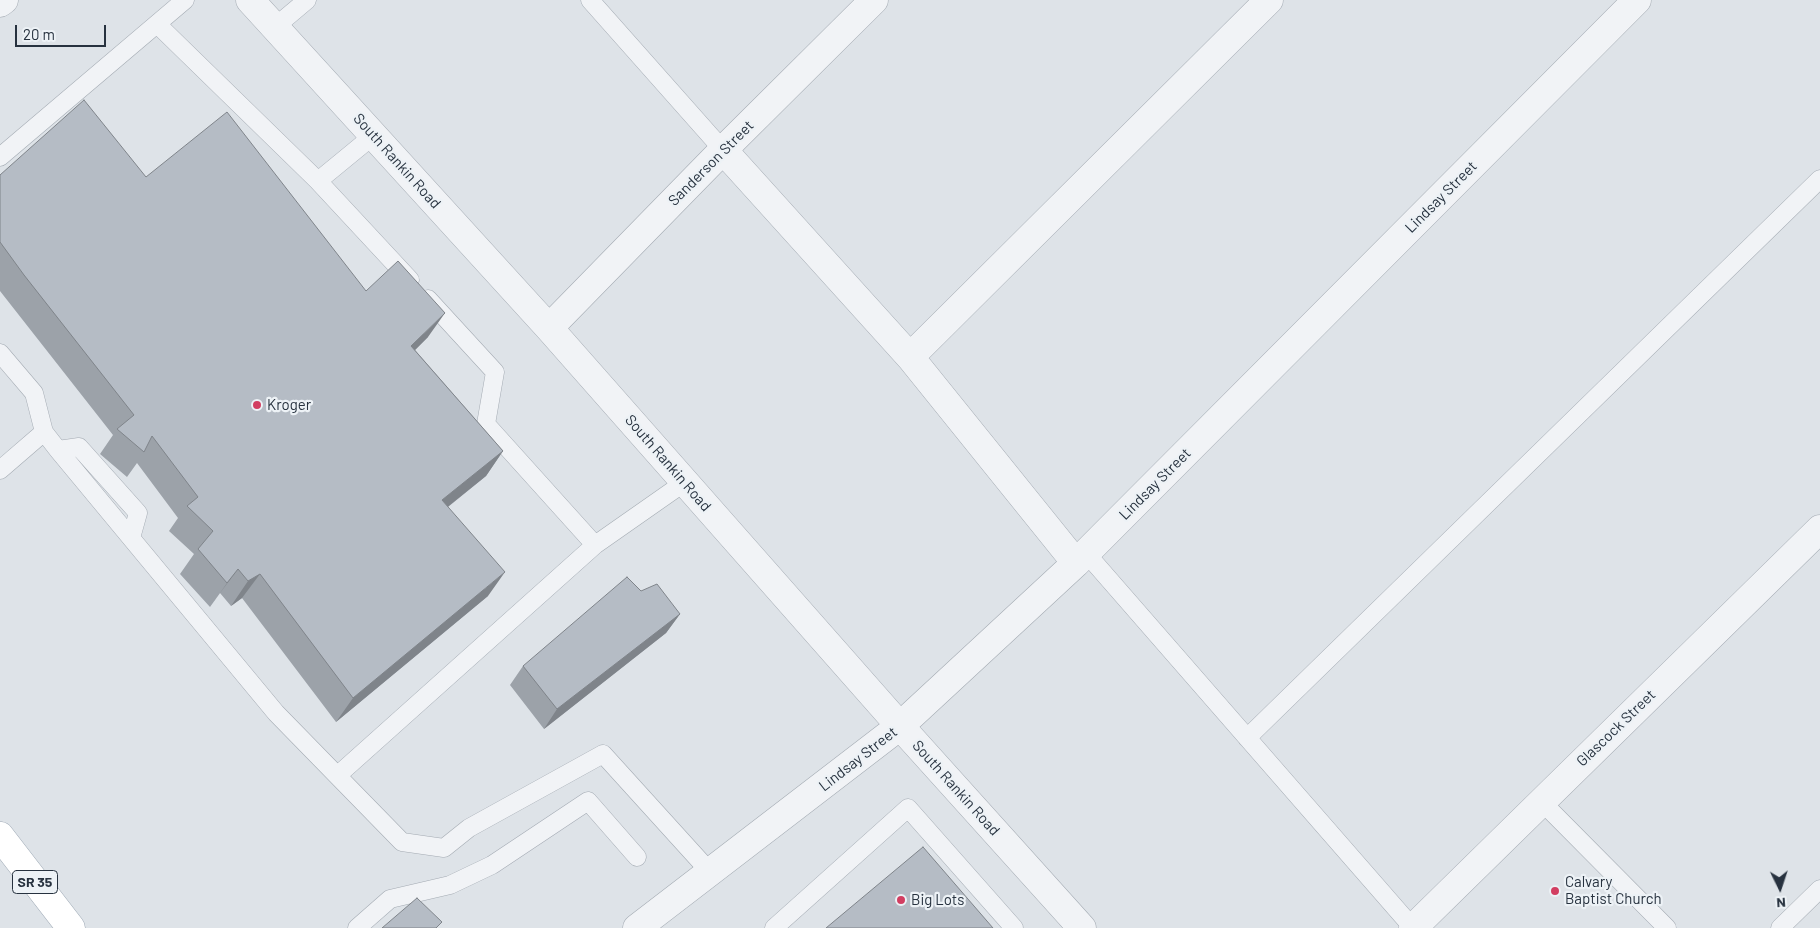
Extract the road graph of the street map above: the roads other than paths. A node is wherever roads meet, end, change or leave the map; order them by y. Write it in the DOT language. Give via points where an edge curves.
graph roads {
  1 [pos="4,0"];
  2 [pos="184,0"];
  3 [pos="250,0"];
  4 [pos="307,0"];
  5 [pos="590,0"];
  6 [pos="874,0"];
  7 [pos="1269,0"];
  8 [pos="1637,0"];
  9 [pos="0,3"];
  10 [pos="157,24"];
  11 [pos="275,28"];
  12 [pos="374,135"];
  13 [pos="723,150"];
  14 [pos="0,157"];
  15 [pos="1820,179"];
  16 [pos="318,181"];
  17 [pos="549,328"];
  18 [pos="0,354"];
  19 [pos="910,357"];
  20 [pos="44,432"];
  21 [pos="0,470"];
  22 [pos="685,482"];
  23 [pos="1820,529"];
  24 [pos="595,545"];
  25 [pos="1081,558"];
  26 [pos="900,726"];
  27 [pos="1247,738"];
  28 [pos="338,775"];
  29 [pos="1542,802"];
  30 [pos="0,836"];
  31 [pos="637,857"];
  32 [pos="710,872"];
  33 [pos="1820,889"];
  34 [pos="70,928"];
  35 [pos="357,928"];
  36 [pos="637,928"];
  37 [pos="774,928"];
  38 [pos="1014,928"];
  39 [pos="1082,928"];
  40 [pos="1413,928"];
  41 [pos="1667,928"];
  42 [pos="1780,928"];
  1 -- 9 [label="street"];
  2 -- 10 [label="lane"];
  3 -- 11 [label="street, South Rankin Road"];
  4 -- 11 [label="lane"];
  5 -- 13 [label="lane"];
  6 -- 13 [label="street, Sanderson Street"];
  7 -- 19 [label="street"];
  8 -- 25 [label="street, Lindsay Street"];
  10 -- 14 [label="lane"];
  10 -- 16 [label="lane"];
  11 -- 12 [label="street, South Rankin Road"];
  12 -- 16 [label="lane"];
  12 -- 17 [label="street, South Rankin Road"];
  13 -- 17 [label="street, Sanderson Street"];
  13 -- 19 [label="street"];
  15 -- 27 [label="lane"];
  16 -- 24 [label="lane" via="495,372 486,424"];
  17 -- 22 [label="street, South Rankin Road"];
  18 -- 20 [label="lane" via="34,393"];
  19 -- 25 [label="street"];
  20 -- 21 [label="lane"];
  20 -- 28 [label="lane" via="276,713"];
  22 -- 24 [label="lane"];
  22 -- 26 [label="street, South Rankin Road"];
  23 -- 29 [label="street, Glascock Street"];
  24 -- 28 [label="lane"];
  25 -- 26 [label="street, Lindsay Street"];
  25 -- 27 [label="lane"];
  26 -- 32 [label="street, Lindsay Street"];
  26 -- 39 [label="street, South Rankin Road"];
  27 -- 40 [label="lane"];
  28 -- 32 [label="lane" via="402,842 444,848 469,828 602,754"];
  29 -- 40 [label="street, Glascock Street"];
  29 -- 41 [label="lane"];
  30 -- 34 [label="main road, SR 35"];
  31 -- 35 [label="lane" via="588,801 492,865 450,886 390,899"];
  32 -- 36 [label="street, Lindsay Street"];
  33 -- 42 [label="lane"];
  37 -- 38 [label="lane" via="908,808"];
}
